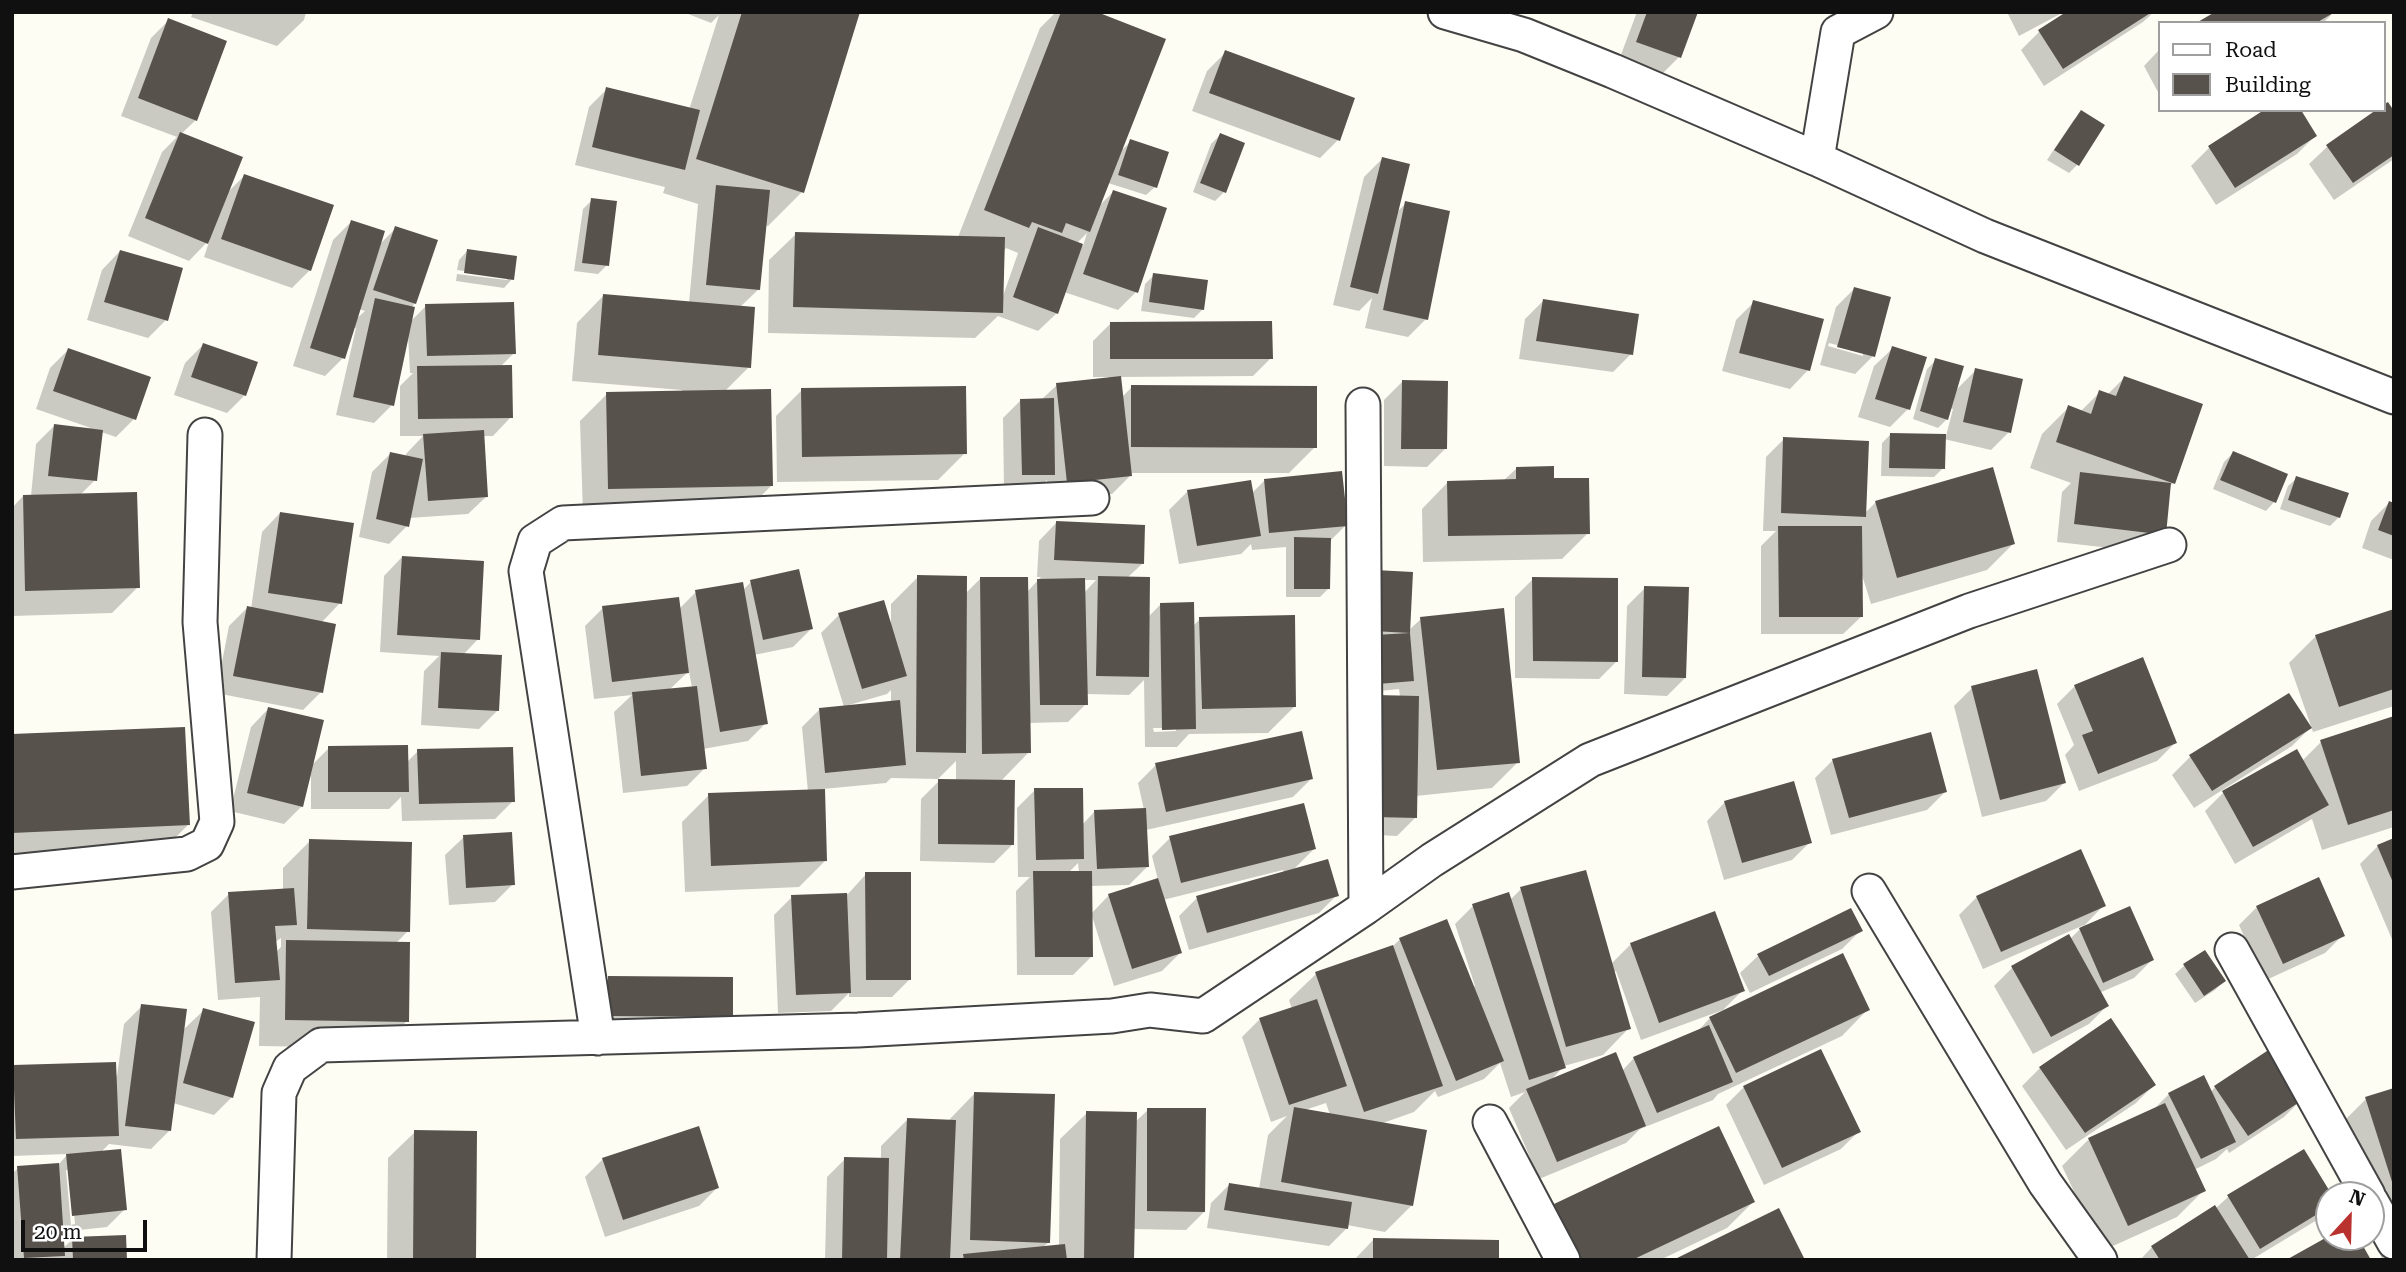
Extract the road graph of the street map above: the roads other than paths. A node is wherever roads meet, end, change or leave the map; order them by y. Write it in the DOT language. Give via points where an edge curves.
graph roads {
  1 [pos="1445,12"];
  2 [pos="1877,12"];
  3 [pos="1817,159"];
  4 [pos="2394,397"];
  5 [pos="1363,405"];
  6 [pos="205,435"];
  7 [pos="1092,498"];
  8 [pos="2169,545"];
  9 [pos="12,872"];
  10 [pos="1869,891"];
  11 [pos="1366,907"];
  12 [pos="2232,950"];
  13 [pos="598,1038"];
  14 [pos="1490,1122"];
  15 [pos="2360,1181"];
  16 [pos="2385,1226"];
  17 [pos="2394,1242"];
  18 [pos="274,1260"];
  19 [pos="1563,1260"];
  20 [pos="2100,1260"];
  1 -- 3 [label="street" via="1524,35"];
  2 -- 3 [label="street" via="1838,32"];
  3 -- 4 [label="street" via="1984,236"];
  5 -- 11 [label="street"];
  6 -- 9 [label="street" via="200,622 217,822 207,844 187,854"];
  7 -- 13 [label="street" via="563,523 535,541 526,571"];
  8 -- 11 [label="street" via="1969,611 1590,760"];
  10 -- 20 [label="street" via="2045,1183"];
  11 -- 13 [label="street" via="1203,1016 1150,1010 858,1030"];
  12 -- 15 [label="street"];
  13 -- 18 [label="street" via="321,1045 290,1068 279,1093"];
  14 -- 19 [label="street"];
  16 -- 17 [label="street"];
}
